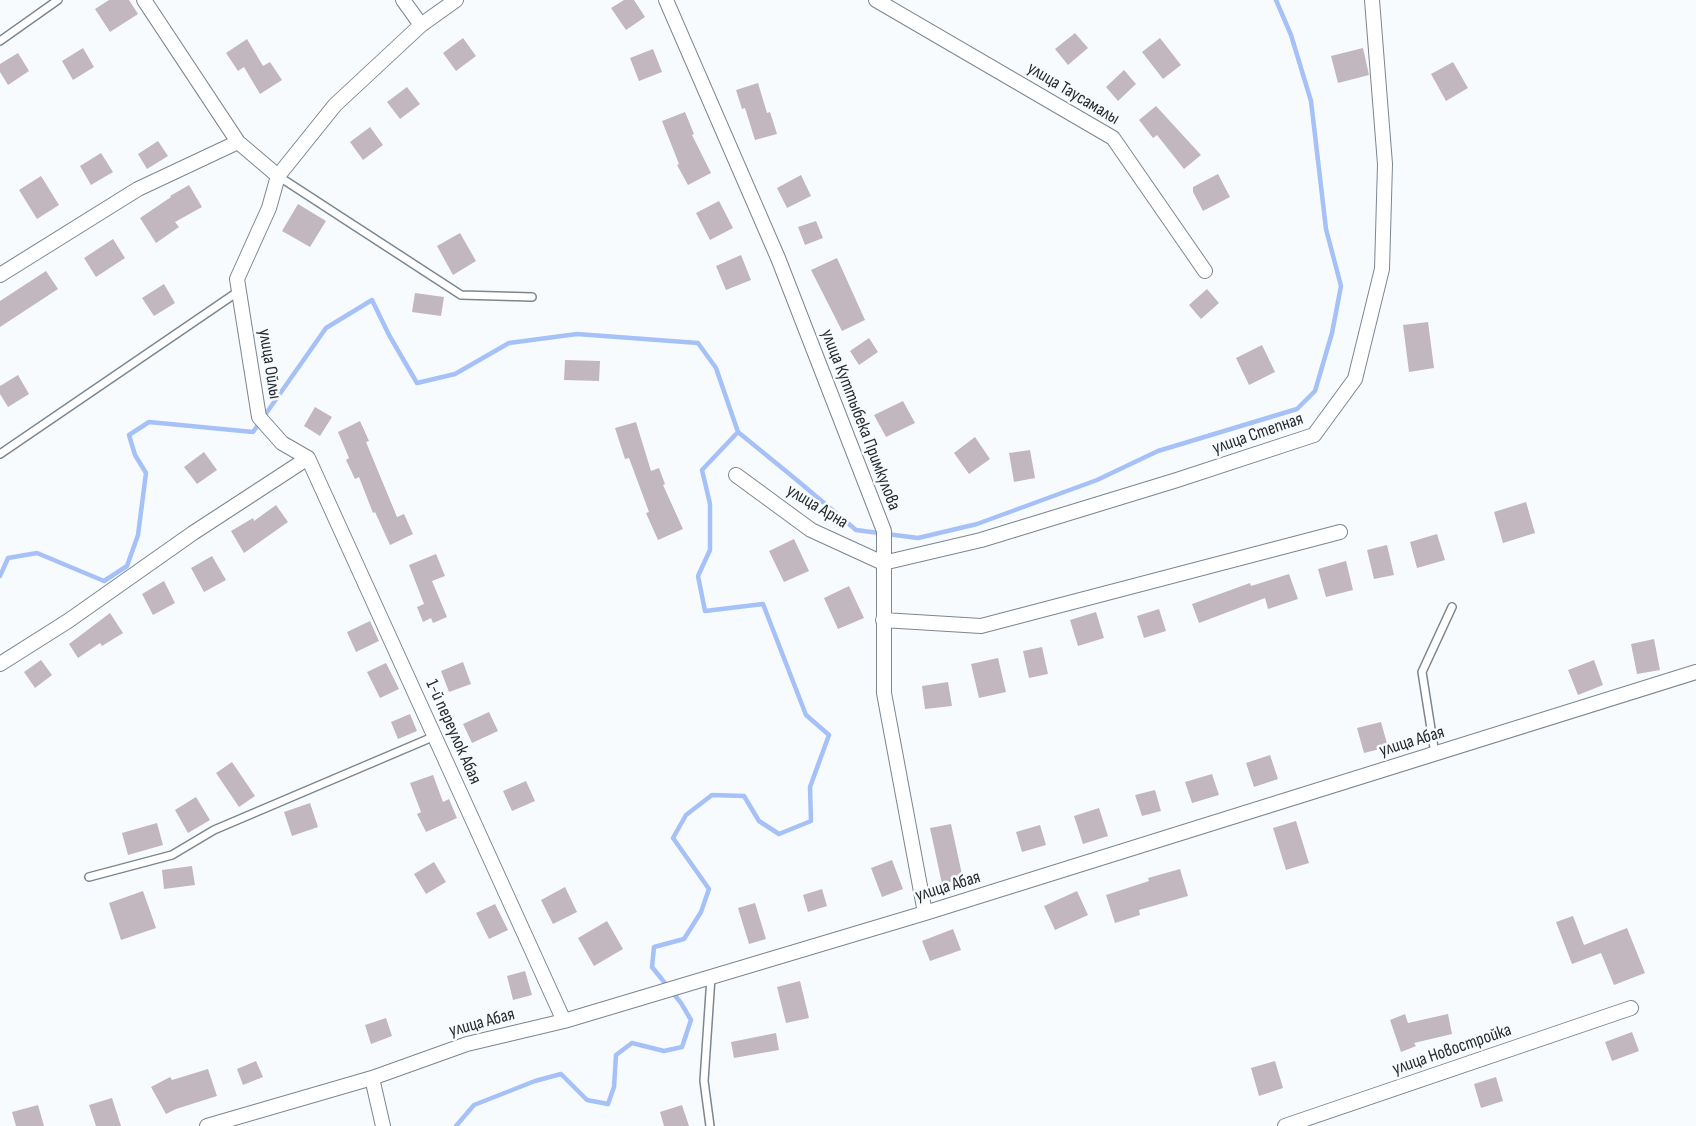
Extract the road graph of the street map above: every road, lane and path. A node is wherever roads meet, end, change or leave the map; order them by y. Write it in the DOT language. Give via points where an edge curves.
graph roads {
  1 [pos="58,0"];
  2 [pos="144,0"];
  3 [pos="404,0"];
  4 [pos="456,0"];
  5 [pos="666,0"];
  6 [pos="876,0"];
  7 [pos="1372,0"];
  8 [pos="421,25"];
  9 [pos="0,41"];
  10 [pos="238,142"];
  11 [pos="278,176"];
  12 [pos="1205,271"];
  13 [pos="0,275"];
  14 [pos="239,291"];
  15 [pos="532,297"];
  16 [pos="0,454"];
  17 [pos="308,458"];
  18 [pos="736,475"];
  19 [pos="1340,532"];
  20 [pos="883,563"];
  21 [pos="1452,607"];
  22 [pos="883,620"];
  23 [pos="0,664"];
  24 [pos="1696,672"];
  25 [pos="435,736"];
  26 [pos="1435,754"];
  27 [pos="89,877"];
  28 [pos="925,913"];
  29 [pos="711,977"];
  30 [pos="1631,1008"];
  31 [pos="564,1021"];
  32 [pos="372,1078"];
  33 [pos="207,1126"];
  34 [pos="383,1126"];
  35 [pos="710,1126"];
  36 [pos="1285,1126"];
  1 -- 9 [label="lane"];
  2 -- 10 [label="street"];
  3 -- 8 [label="street"];
  4 -- 8 [label="street, улица Ойлы"];
  5 -- 20 [label="street, улица Куттыбека Примкулова" via="778,258 884,531"];
  6 -- 12 [label="street, улица Таусамалы" via="1113,138"];
  7 -- 20 [label="street, улица Степная" via="1385,164 1382,269 1355,379 1314,435 981,540"];
  8 -- 11 [label="street, улица Ойлы" via="335,105"];
  10 -- 11 [label="street"];
  10 -- 13 [label="street" via="138,189"];
  11 -- 14 [label="street, улица Ойлы" via="269,208 237,279"];
  11 -- 15 [label="lane" via="461,295"];
  14 -- 16 [label="lane"];
  14 -- 17 [label="street, улица Ойлы" via="259,417 282,443"];
  17 -- 23 [label="street"];
  17 -- 25 [label="street, 1-й переулок Абая"];
  18 -- 20 [label="street, улица Арна" via="811,530"];
  19 -- 22 [label="street" via="981,626"];
  20 -- 22 [label="street, улица Куттыбека Примкулова"];
  21 -- 26 [label="lane" via="1422,672"];
  22 -- 28 [label="street, улица Куттыбека Примкулова" via="884,693"];
  24 -- 26 [label="street, улица Абая"];
  25 -- 27 [label="lane" via="214,830 172,855"];
  25 -- 31 [label="street, 1-й переулок Абая"];
  26 -- 28 [label="street, улица Абая"];
  28 -- 29 [label="street, улица Абая"];
  29 -- 31 [label="street, улица Абая"];
  29 -- 35 [label="lane" via="704,1081"];
  30 -- 36 [label="street, улица Новостройка"];
  31 -- 32 [label="street, улица Абая" via="467,1044"];
  32 -- 33 [label="street, улица Абая"];
  32 -- 34 [label="street"];
}
